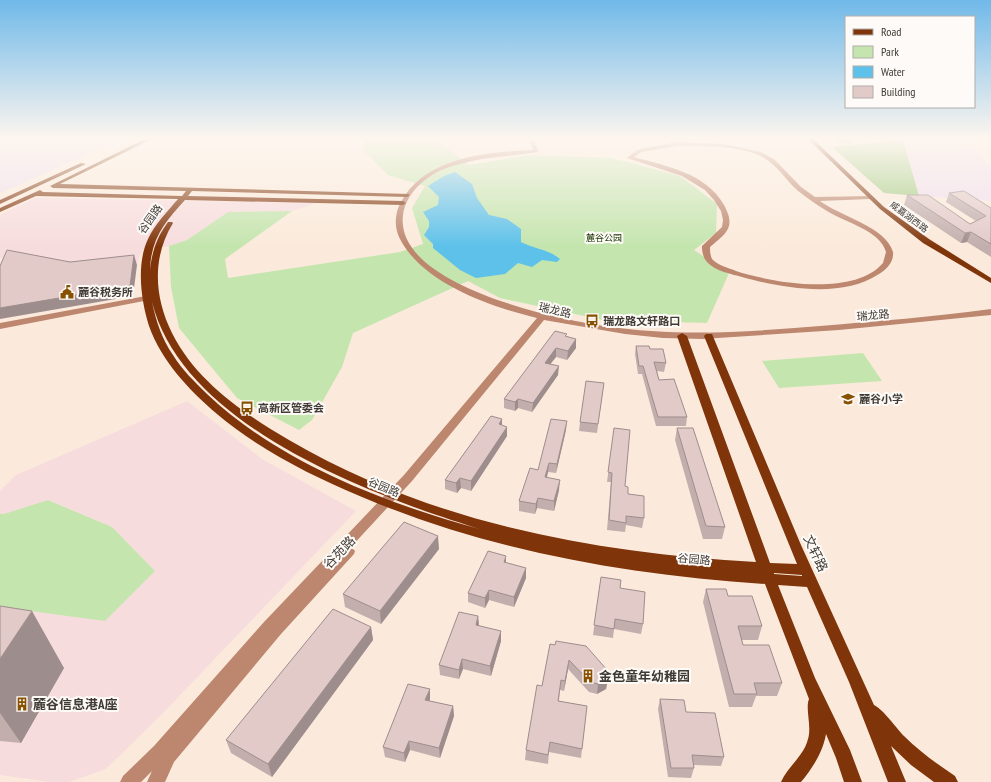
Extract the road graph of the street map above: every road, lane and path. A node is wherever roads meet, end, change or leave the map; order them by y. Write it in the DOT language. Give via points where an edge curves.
graph roads {
  1 [pos="60,174"];
  2 [pos="76,174"];
  3 [pos="427,174"];
  4 [pos="679,174"];
  5 [pos="787,174"];
  6 [pos="847,174"];
  7 [pos="854,174"];
  8 [pos="53,186"];
  9 [pos="191,193"];
  10 [pos="35,194"];
  11 [pos="870,197"];
  12 [pos="403,199"];
  13 [pos="814,199"];
  14 [pos="0,202"];
  15 [pos="0,210"];
  16 [pos="991,275"];
  17 [pos="991,280"];
  18 [pos="146,298"];
  19 [pos="991,312"];
  20 [pos="991,316"];
  21 [pos="544,318"];
  22 [pos="0,326"];
  23 [pos="683,338"];
  24 [pos="710,338"];
  25 [pos="391,500"];
  26 [pos="768,574"];
  27 [pos="809,576"];
  28 [pos="808,679"];
  29 [pos="857,682"];
  30 [pos="129,782"];
  31 [pos="156,782"];
  32 [pos="790,782"];
  33 [pos="853,782"];
  34 [pos="896,782"];
  35 [pos="949,782"];
  1 -- 14 [label="main road"];
  2 -- 8 [label="main road"];
  3 -- 12 [label="street"];
  4 -- 13 [label="street" via="692,179 715,196 724,210 725,229 706,246 706,254 711,262 724,269 768,282 799,286 824,286 861,280 878,274 888,264 890,254 887,245 868,229 825,208"];
  5 -- 13 [label="street" via="799,188"];
  6 -- 11 [label="main road, 咸嘉湖西路"];
  7 -- 16 [label="main road, 咸嘉湖西路" via="889,208 934,241"];
  8 -- 9 [label="main road"];
  8 -- 10 [label="main road"];
  9 -- 10 [label="main road"];
  9 -- 12 [label="main road"];
  9 -- 12 [label="main road"];
  9 -- 18 [label="main road, 谷园路" via="160,227 149,245"];
  9 -- 25 [label="main road, 谷园路" via="168,227 156,252 156,301 170,339 196,374 236,411 304,454 367,485"];
  10 -- 15 [label="main road"];
  11 -- 13 [label="street"];
  11 -- 17 [label="main road, 咸嘉湖西路" via="926,241"];
  12 -- 21 [label="street, 瑞龙路" via="395,216 395,226 403,246 425,267 449,284 478,298 512,311"];
  18 -- 22 [label="street"];
  18 -- 25 [label="main road, 谷园路" via="154,329 170,359 224,416 266,445 295,461"];
  19 -- 24 [label="street, 瑞龙路"];
  20 -- 24 [label="street, 瑞龙路" via="770,336"];
  21 -- 23 [label="street, 瑞龙路"];
  21 -- 25 [label="street, 谷苑路" via="462,424"];
  23 -- 24 [label="street, 瑞龙路"];
  23 -- 26 [label="main road"];
  24 -- 27 [label="main road, 文轩路"];
  25 -- 26 [label="main road, 谷园路" via="489,527 574,546"];
  25 -- 30 [label="street, 谷苑路" via="269,626 160,752"];
  25 -- 31 [label="street, 谷苑路" via="168,756"];
  26 -- 27 [label="main road, 谷园路"];
  26 -- 28 [label="main road"];
  27 -- 29 [label="main road, 文轩路"];
  28 -- 32 [label="main road" via="818,714 819,732 811,755"];
  28 -- 33 [label="main road" via="844,756"];
  29 -- 34 [label="main road, 文轩路"];
  29 -- 35 [label="main road" via="870,708 886,731 904,750"];
}
